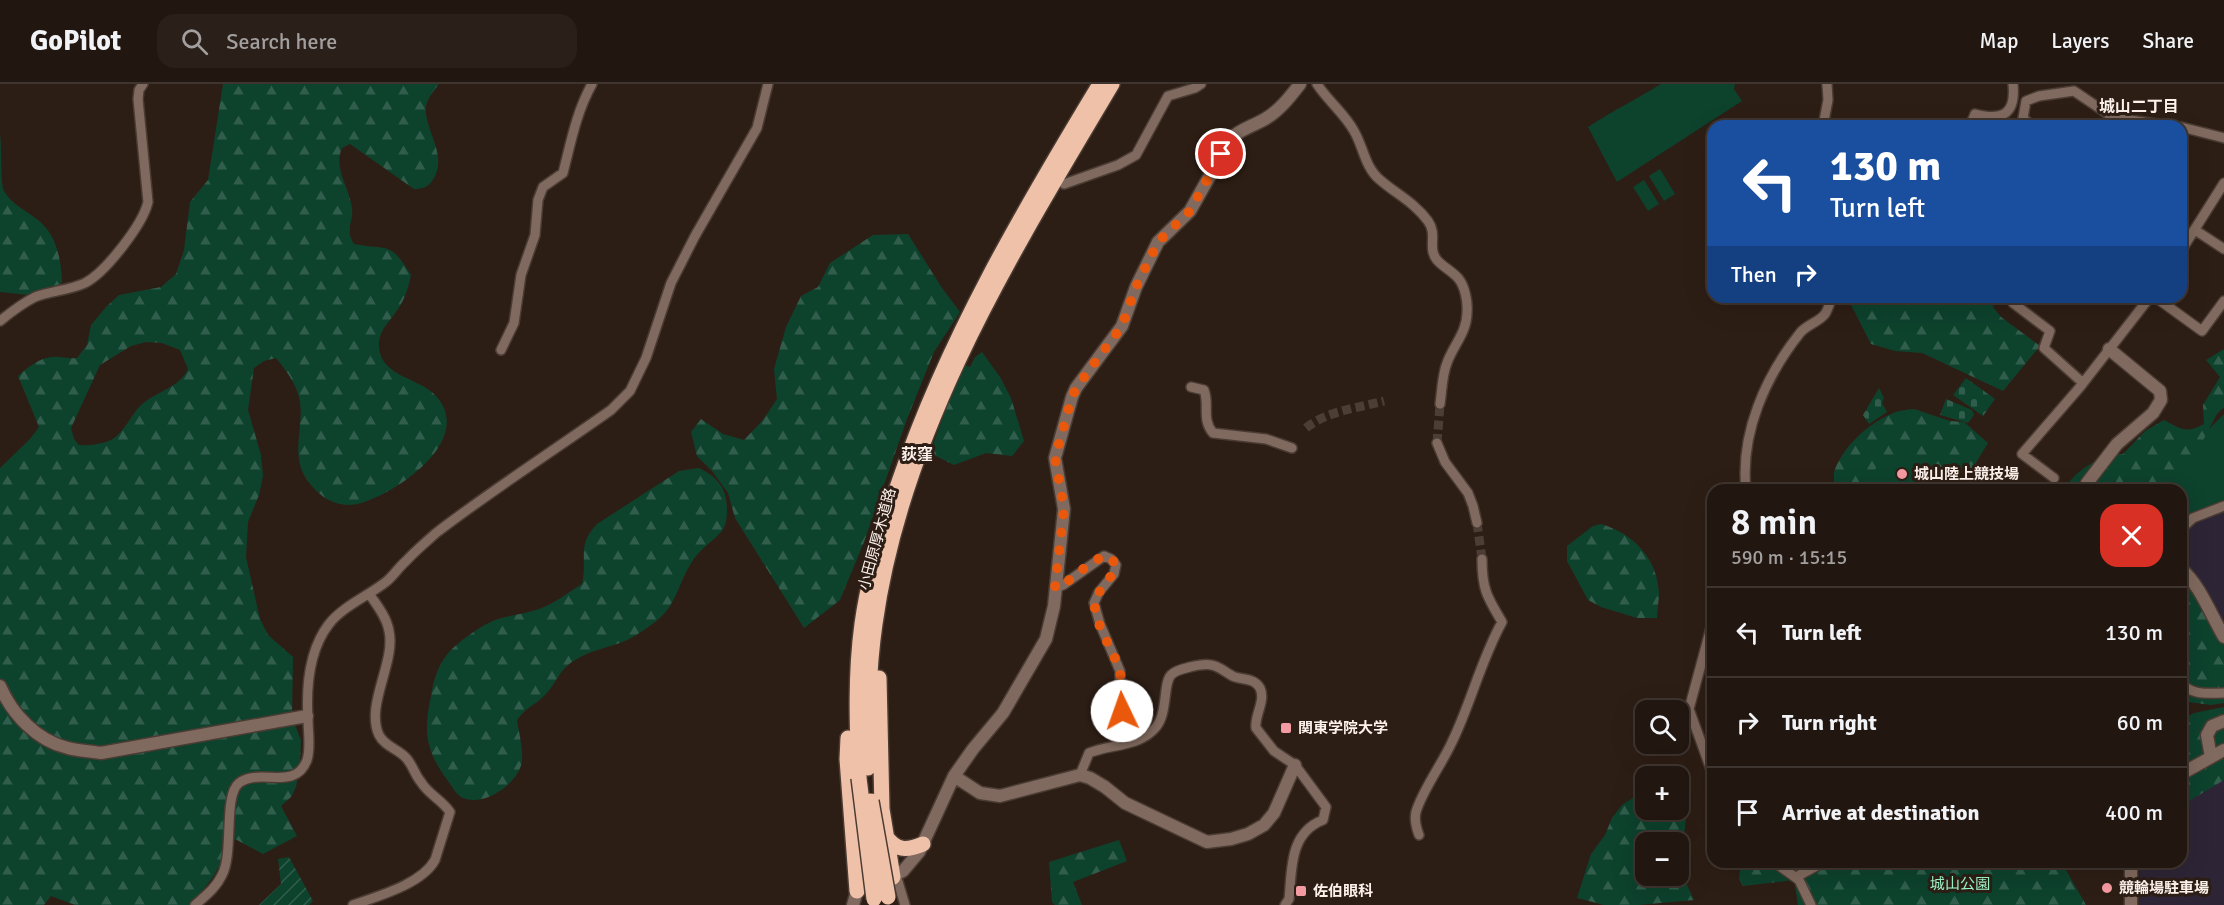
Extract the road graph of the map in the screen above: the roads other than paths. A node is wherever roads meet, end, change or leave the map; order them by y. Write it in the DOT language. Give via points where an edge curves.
graph roads {
  1 [pos="143,84"];
  2 [pos="592,84"];
  3 [pos="768,84"];
  4 [pos="1100,84"];
  5 [pos="1112,84"];
  6 [pos="1201,84"];
  7 [pos="1300,84"];
  8 [pos="1317,84"];
  9 [pos="1827,84"];
  10 [pos="2013,84"];
  11 [pos="1086,118"];
  12 [pos="1823,120"];
  13 [pos="1972,120"];
  14 [pos="2025,120"];
  15 [pos="2129,120"];
  16 [pos="2187,129"];
  17 [pos="2224,138"];
  18 [pos="1064,184"];
  19 [pos="2223,187"];
  20 [pos="2195,230"];
  21 [pos="2187,242"];
  22 [pos="2224,249"];
  23 [pos="2224,301"];
  24 [pos="1830,303"];
  25 [pos="2013,303"];
  26 [pos="2145,303"];
  27 [pos="2163,303"];
  28 [pos="0,321"];
  29 [pos="501,350"];
  30 [pos="2109,350"];
  31 [pos="2083,383"];
  32 [pos="1191,387"];
  33 [pos="1440,404"];
  34 [pos="1437,443"];
  35 [pos="1292,448"];
  36 [pos="2054,478"];
  37 [pos="1746,484"];
  38 [pos="2087,484"];
  39 [pos="2224,506"];
  40 [pos="897,523"];
  41 [pos="1476,523"];
  42 [pos="2187,524"];
  43 [pos="1482,559"];
  44 [pos="2187,574"];
  45 [pos="1055,588"];
  46 [pos="370,595"];
  47 [pos="2224,637"];
  48 [pos="1707,642"];
  49 [pos="858,669"];
  50 [pos="0,686"];
  51 [pos="2187,690"];
  52 [pos="2224,693"];
  53 [pos="307,717"];
  54 [pos="2224,721"];
  55 [pos="1126,743"];
  56 [pos="2224,750"];
  57 [pos="2211,757"];
  58 [pos="1707,758"];
  59 [pos="1295,765"];
  60 [pos="2187,771"];
  61 [pos="1080,775"];
  62 [pos="954,776"];
  63 [pos="864,777"];
  64 [pos="885,835"];
  65 [pos="1419,835"];
  66 [pos="923,844"];
  67 [pos="1783,868"];
  68 [pos="1813,868"];
  69 [pos="2130,868"];
  70 [pos="895,876"];
  71 [pos="1796,877"];
  72 [pos="855,898"];
  73 [pos="882,901"];
  74 [pos="195,905"];
  75 [pos="353,905"];
  76 [pos="905,905"];
  77 [pos="1286,905"];
  78 [pos="1811,905"];
  79 [pos="2131,905"];
  1 -- 28 [label="street" via="138,99 146,213 93,277 34,298"];
  2 -- 29 [label="street" via="572,129 563,173 543,187 538,200 514,323"];
  3 -- 46 [label="street" via="758,128 671,283 646,358 630,391 611,410 435,534"];
  4 -- 11 [label="highway, 小田原厚木道路"];
  5 -- 11 [label="highway, 小田原厚木道路"];
  6 -- 18 [label="street" via="1168,96 1136,155"];
  7 -- 45 [label="street" via="1268,117 1231,138 1190,211 1158,242 1122,326 1076,388 1055,458 1064,509"];
  8 -- 33 [label="street" via="1354,130 1378,178 1426,219 1433,229 1436,259 1458,277 1462,286 1466,298 1465,328 1446,364"];
  9 -- 12 [label="street"];
  10 -- 13 [label="street" via="2009,111 1996,118 1975,114"];
  11 -- 40 [label="highway, 小田原厚木道路" via="961,355 933,420"];
  11 -- 49 [label="highway, 小田原厚木道路" via="985,284 937,383 898,483 874,563"];
  14 -- 15 [label="street" via="2026,101 2074,91 2108,114"];
  16 -- 17 [label="street"];
  19 -- 20 [label="street"];
  20 -- 21 [label="street"];
  20 -- 22 [label="street"];
  23 -- 27 [label="street" via="2202,331"];
  24 -- 37 [label="street" via="1825,314 1804,328 1791,344 1758,403 1745,464"];
  25 -- 31 [label="street" via="2050,331 2044,348"];
  26 -- 30 [label="street"];
  30 -- 31 [label="street"];
  30 -- 38 [label="street" via="2160,392 2161,400 2153,413 2117,444"];
  31 -- 36 [label="street" via="2022,454"];
  32 -- 35 [label="street" via="1204,390 1205,422 1213,433 1266,439"];
  34 -- 41 [label="street" via="1445,462 1468,493"];
  39 -- 42 [label="street"];
  40 -- 63 [label="highway, 小田原厚木道路" via="877,611"];
  40 -- 64 [label="highway" via="879,676"];
  43 -- 65 [label="street" via="1485,593 1502,622 1454,739 1417,810 1415,826"];
  44 -- 47 [label="street"];
  45 -- 55 [label="street" via="1104,556 1116,565 1094,603 1120,671"];
  45 -- 62 [label="street" via="1046,639 1003,713"];
  46 -- 53 [label="street" via="330,622 317,644 309,675"];
  46 -- 75 [label="street" via="390,632 376,709 379,735 405,756 421,784 450,812 431,868 393,890"];
  48 -- 58 [label="street" via="1689,709"];
  49 -- 63 [label="highway, 小田原厚木道路" via="856,716"];
  49 -- 72 [label="highway" via="850,707 847,759"];
  50 -- 53 [label="street" via="35,733 67,748 101,753"];
  51 -- 52 [label="street"];
  53 -- 74 [label="street" via="309,749 303,768 284,778 249,778 233,790 229,855 223,874"];
  54 -- 57 [label="street" via="2212,726 2207,735"];
  55 -- 59 [label="street" via="1143,738 1156,727 1166,705 1171,675 1187,668 1212,665 1259,686 1256,728 1274,751"];
  55 -- 61 [label="street" via="1089,753"];
  56 -- 57 [label="street"];
  57 -- 60 [label="street"];
  59 -- 61 [label="street" via="1274,813 1264,825 1248,834 1207,842 1125,803 1105,787"];
  59 -- 77 [label="street" via="1326,807 1323,820 1308,830 1295,848"];
  61 -- 62 [label="street" via="1000,796 980,794"];
  62 -- 66 [label="street"];
  63 -- 73 [label="highway, 小田原厚木道路, bridge"];
  64 -- 66 [label="highway" via="899,849"];
  64 -- 70 [label="highway"];
  66 -- 70 [label="street" via="909,867"];
  67 -- 71 [label="street"];
  68 -- 71 [label="street"];
  69 -- 79 [label="street"];
  70 -- 72 [label="street"];
  70 -- 76 [label="street"];
  71 -- 78 [label="street"];
}
